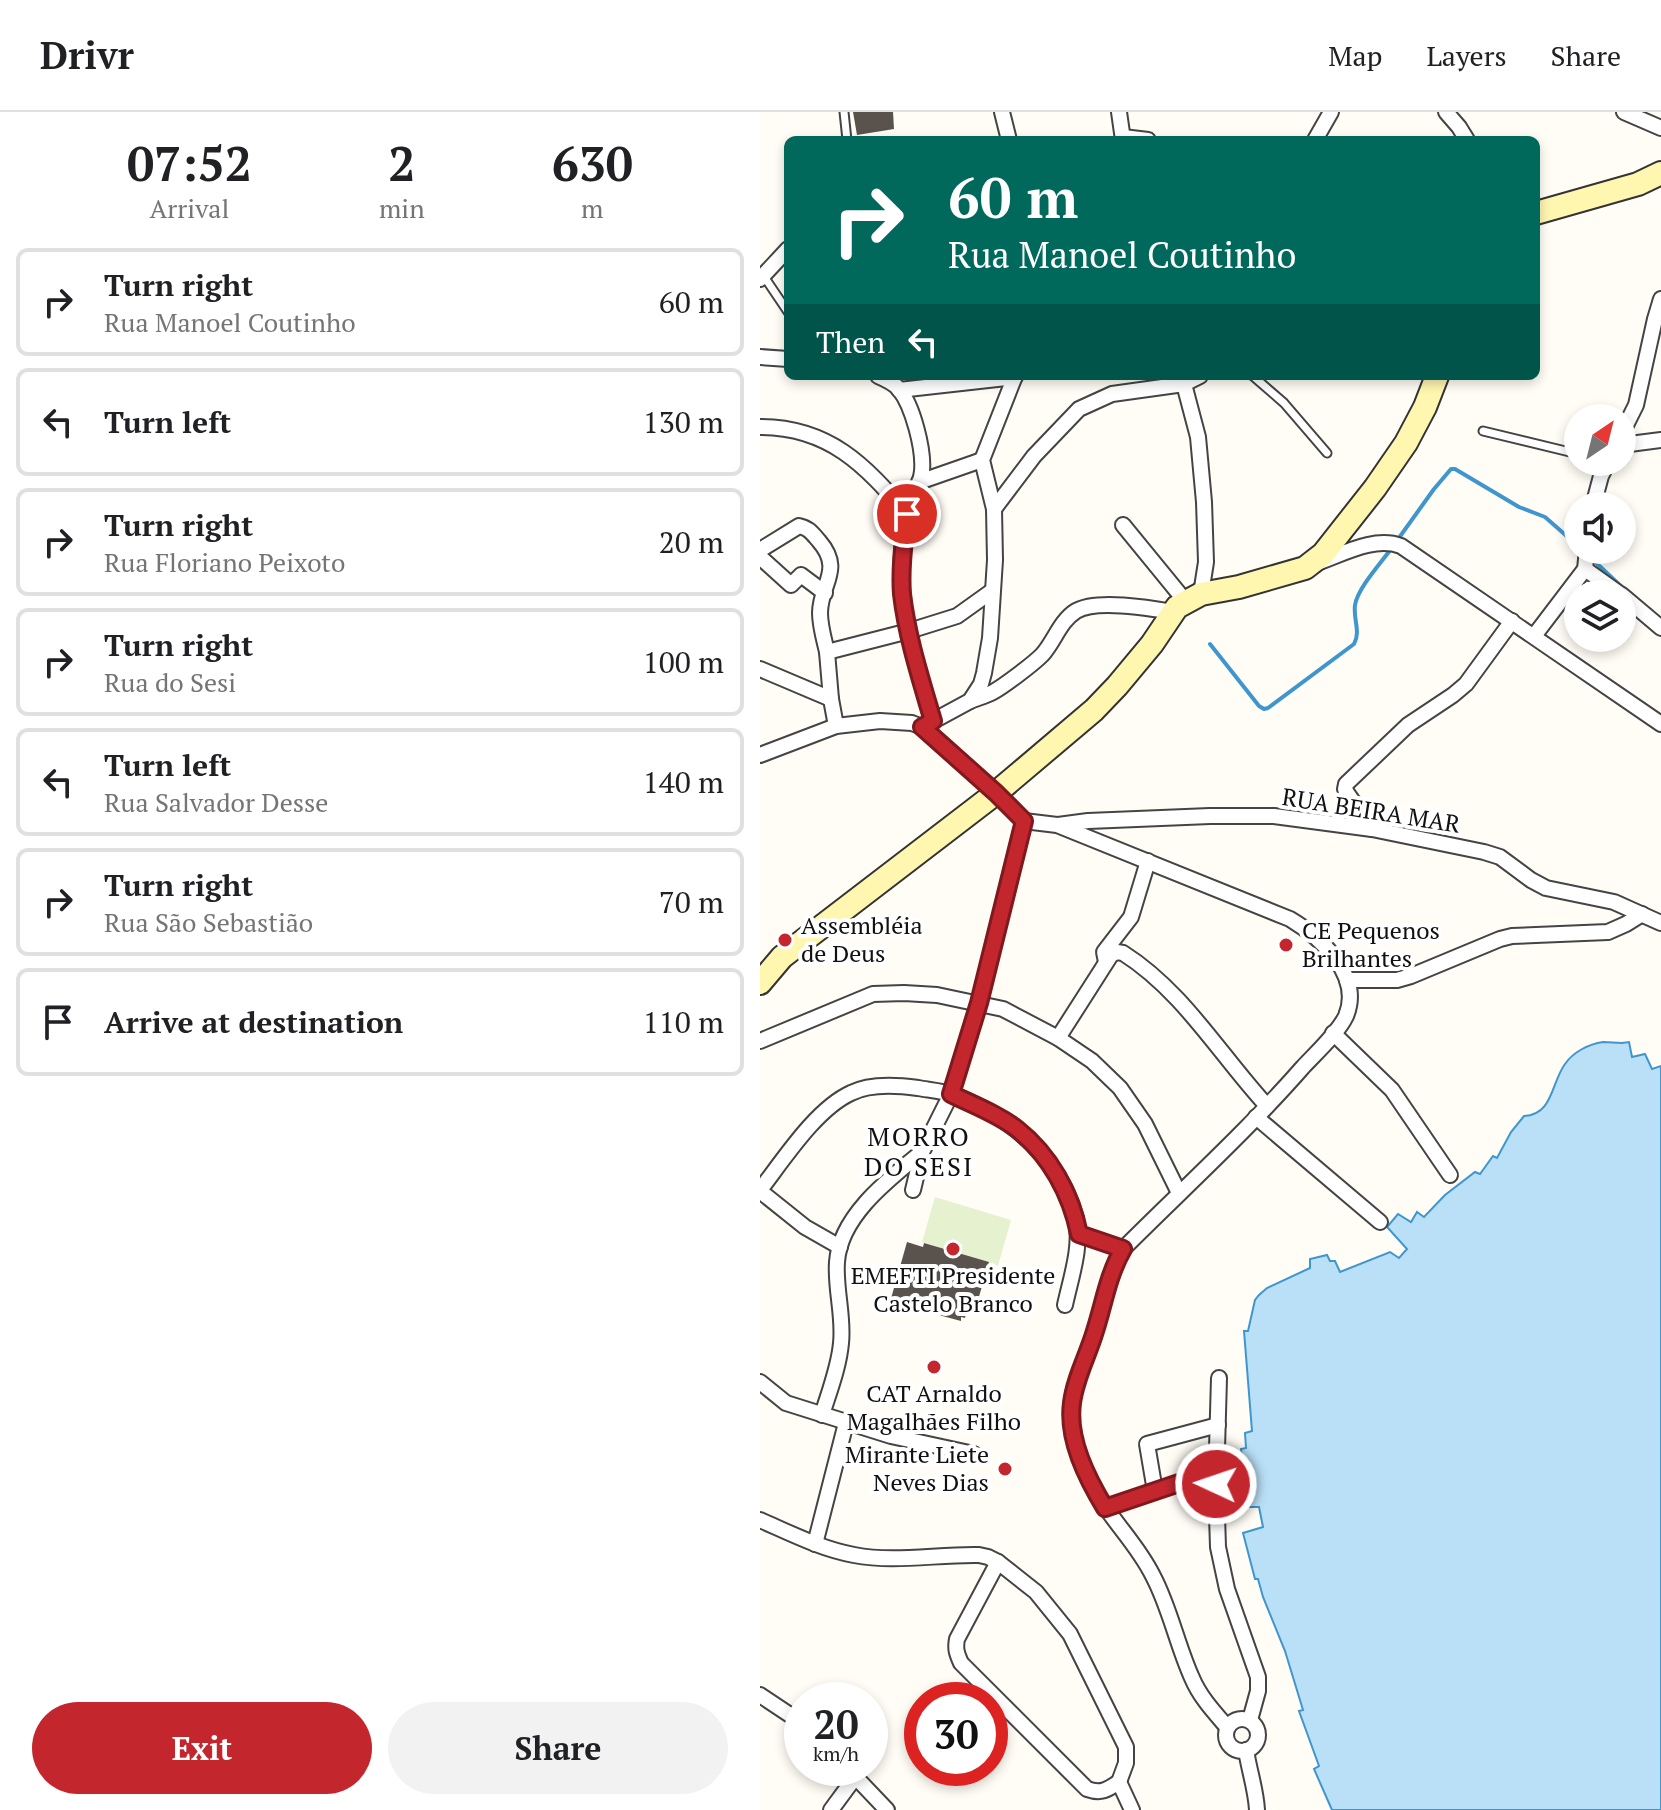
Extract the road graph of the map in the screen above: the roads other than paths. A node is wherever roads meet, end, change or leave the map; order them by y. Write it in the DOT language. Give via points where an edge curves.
graph roads {
  1 [pos="844,112"];
  2 [pos="1002,112"];
  3 [pos="1119,112"];
  4 [pos="1331,112"];
  5 [pos="1446,112"];
  6 [pos="1624,112"];
  7 [pos="1661,128"];
  8 [pos="847,136"];
  9 [pos="1008,136"];
  10 [pos="1123,136"];
  11 [pos="1317,136"];
  12 [pos="1465,136"];
  13 [pos="1661,173"];
  14 [pos="1540,212"];
  15 [pos="784,253"];
  16 [pos="761,275"];
  17 [pos="1661,299"];
  18 [pos="784,307"];
  19 [pos="760,357"];
  20 [pos="784,359"];
  21 [pos="913,380"];
  22 [pos="1013,380"];
  23 [pos="1189,380"];
  24 [pos="1194,380"];
  25 [pos="1258,380"];
  26 [pos="1435,380"];
  27 [pos="888,381"];
  28 [pos="1636,405"];
  29 [pos="760,427"];
  30 [pos="1483,431"];
  31 [pos="1661,440"];
  32 [pos="1636,443"];
  33 [pos="1564,451"];
  34 [pos="1327,453"];
  35 [pos="982,460"];
  36 [pos="919,482"];
  37 [pos="994,509"];
  38 [pos="907,514"];
  39 [pos="1123,525"];
  40 [pos="760,550"];
  41 [pos="760,557"];
  42 [pos="1586,564"];
  43 [pos="1305,568"];
  44 [pos="1585,569"];
  45 [pos="1601,580"];
  46 [pos="992,591"];
  47 [pos="825,593"];
  48 [pos="1187,603"];
  49 [pos="1636,607"];
  50 [pos="1512,621"];
  51 [pos="1661,628"];
  52 [pos="909,631"];
  53 [pos="1534,636"];
  54 [pos="827,652"];
  55 [pos="760,669"];
  56 [pos="831,699"];
  57 [pos="970,701"];
  58 [pos="928,724"];
  59 [pos="1661,724"];
  60 [pos="836,726"];
  61 [pos="760,755"];
  62 [pos="996,793"];
  63 [pos="1024,821"];
  64 [pos="1057,825"];
  65 [pos="1372,829"];
  66 [pos="1148,861"];
  67 [pos="1642,914"];
  68 [pos="1661,923"];
  69 [pos="1106,962"];
  70 [pos="1347,980"];
  71 [pos="760,983"];
  72 [pos="979,1003"];
  73 [pos="1333,1033"];
  74 [pos="1058,1038"];
  75 [pos="760,1041"];
  76 [pos="951,1094"];
  77 [pos="1267,1106"];
  78 [pos="1256,1117"];
  79 [pos="922,1152"];
  80 [pos="1450,1175"];
  81 [pos="760,1190"];
  82 [pos="913,1190"];
  83 [pos="1179,1193"];
  84 [pos="1380,1222"];
  85 [pos="1079,1234"];
  86 [pos="840,1247"];
  87 [pos="1123,1249"];
  88 [pos="1065,1305"];
  89 [pos="1219,1378"];
  90 [pos="760,1382"];
  91 [pos="822,1415"];
  92 [pos="846,1423"];
  93 [pos="1218,1425"];
  94 [pos="974,1454"];
  95 [pos="1216,1480"];
  96 [pos="1155,1491"];
  97 [pos="1105,1508"];
  98 [pos="760,1520"];
  99 [pos="815,1544"];
  100 [pos="998,1562"];
  101 [pos="760,1695"];
  102 [pos="784,1709"];
  103 [pos="1250,1720"];
  104 [pos="1227,1727"];
  105 [pos="1246,1750"];
  106 [pos="1119,1782"];
  107 [pos="844,1786"];
  108 [pos="865,1786"];
  109 [pos="831,1810"];
  110 [pos="887,1810"];
  111 [pos="1132,1810"];
  112 [pos="1257,1810"];
  1 -- 8 [label="lane"];
  2 -- 9 [label="street"];
  3 -- 10 [label="street"];
  4 -- 11 [label="street"];
  5 -- 12 [label="street"];
  6 -- 7 [label="street"];
  13 -- 14 [label="street"];
  15 -- 16 [label="street"];
  16 -- 18 [label="lane"];
  17 -- 28 [label="street"];
  19 -- 20 [label="street"];
  21 -- 27 [label="street"];
  22 -- 35 [label="street"];
  23 -- 37 [label="street" via="1112,394 1079,409"];
  24 -- 48 [label="street" via="1206,562"];
  25 -- 34 [label="lane"];
  26 -- 43 [label="street" via="1406,443 1375,488 1323,554"];
  27 -- 36 [label="street" via="911,413 922,469"];
  29 -- 38 [label="street" via="808,434 834,446 874,476"];
  30 -- 33 [label="lane"];
  31 -- 32 [label="street"];
  35 -- 36 [label="street"];
  35 -- 37 [label="street"];
  36 -- 38 [label="street"];
  37 -- 46 [label="street"];
  38 -- 52 [label="street" via="902,593"];
  39 -- 48 [label="street"];
  40 -- 47 [label="street" via="799,526 808,529 831,558"];
  41 -- 47 [label="street" via="791,585 801,575"];
  42 -- 44 [label="street"];
  43 -- 48 [label="street"];
  43 -- 50 [label="street" via="1378,542 1391,543"];
  44 -- 45 [label="street"];
  44 -- 53 [label="street"];
  46 -- 52 [label="street" via="957,616"];
  46 -- 57 [label="street" via="987,661"];
  47 -- 54 [label="street" via="820,616"];
  48 -- 57 [label="street" via="1076,611 1041,655 992,693"];
  48 -- 62 [label="street" via="1094,710"];
  49 -- 51 [label="street"];
  50 -- 53 [label="street"];
  50 -- 65 [label="street" via="1466,684 1408,725 1346,784"];
  52 -- 54 [label="street"];
  52 -- 58 [label="street"];
  53 -- 59 [label="street"];
  54 -- 56 [label="street"];
  55 -- 56 [label="street"];
  56 -- 60 [label="street"];
  57 -- 58 [label="street"];
  58 -- 60 [label="street" via="880,721"];
  58 -- 62 [label="street"];
  60 -- 61 [label="street"];
  62 -- 63 [label="street"];
  62 -- 71 [label="street" via="782,957"];
  63 -- 64 [label="street"];
  63 -- 72 [label="street"];
  64 -- 65 [label="street, RUA BEIRA MAR" via="1274,816"];
  64 -- 66 [label="street"];
  65 -- 67 [label="street, RUA BEIRA MAR" via="1500,857 1546,888 1614,902"];
  66 -- 69 [label="street" via="1131,917 1104,952"];
  66 -- 70 [label="street" via="1290,919 1321,942"];
  67 -- 68 [label="street, RUA BEIRA MAR"];
  67 -- 70 [label="street" via="1608,932 1500,939 1397,980"];
  69 -- 74 [label="street"];
  69 -- 77 [label="street" via="1123,953 1168,989"];
  70 -- 73 [label="street" via="1346,1015"];
  72 -- 74 [label="street" via="1003,1009"];
  72 -- 75 [label="street" via="937,995 873,994"];
  72 -- 76 [label="street"];
  73 -- 77 [label="street"];
  73 -- 80 [label="street" via="1392,1090"];
  74 -- 83 [label="street" via="1120,1088 1145,1124"];
  76 -- 79 [label="street"];
  76 -- 81 [label="street" via="896,1086 856,1090 835,1101"];
  76 -- 85 [label="street" via="1018,1129 1042,1153 1059,1177"];
  77 -- 78 [label="street"];
  78 -- 83 [label="street"];
  78 -- 84 [label="street"];
  79 -- 82 [label="street"];
  79 -- 86 [label="street" via="861,1208"];
  81 -- 86 [label="street" via="805,1227"];
  83 -- 87 [label="street"];
  85 -- 87 [label="street"];
  85 -- 88 [label="street"];
  86 -- 91 [label="street" via="842,1342"];
  87 -- 97 [label="street" via="1112,1268 1072,1401 1081,1462"];
  89 -- 93 [label="street"];
  90 -- 91 [label="street" via="786,1403"];
  91 -- 92 [label="street"];
  92 -- 94 [label="street"];
  92 -- 99 [label="street"];
  93 -- 95 [label="street"];
  93 -- 96 [label="street" via="1147,1444"];
  95 -- 96 [label="street"];
  95 -- 103 [label="street" via="1218,1547 1258,1677"];
  96 -- 97 [label="street"];
  97 -- 104 [label="street" via="1152,1574 1191,1678"];
  98 -- 99 [label="street"];
  99 -- 100 [label="street" via="886,1559 979,1555"];
  100 -- 106 [label="street" via="1036,1592 1070,1634 1126,1747"];
  100 -- 106 [label="street" via="957,1639 961,1663 1087,1789 1105,1792"];
  101 -- 102 [label="street"];
  103 -- 104 [label="street" via="1240,1718"];
  103 -- 105 [label="street" via="1258,1739"];
  104 -- 105 [label="street" via="1228,1743"];
  105 -- 112 [label="street"];
  106 -- 111 [label="street"];
  107 -- 109 [label="street"];
  108 -- 110 [label="street"];
}
